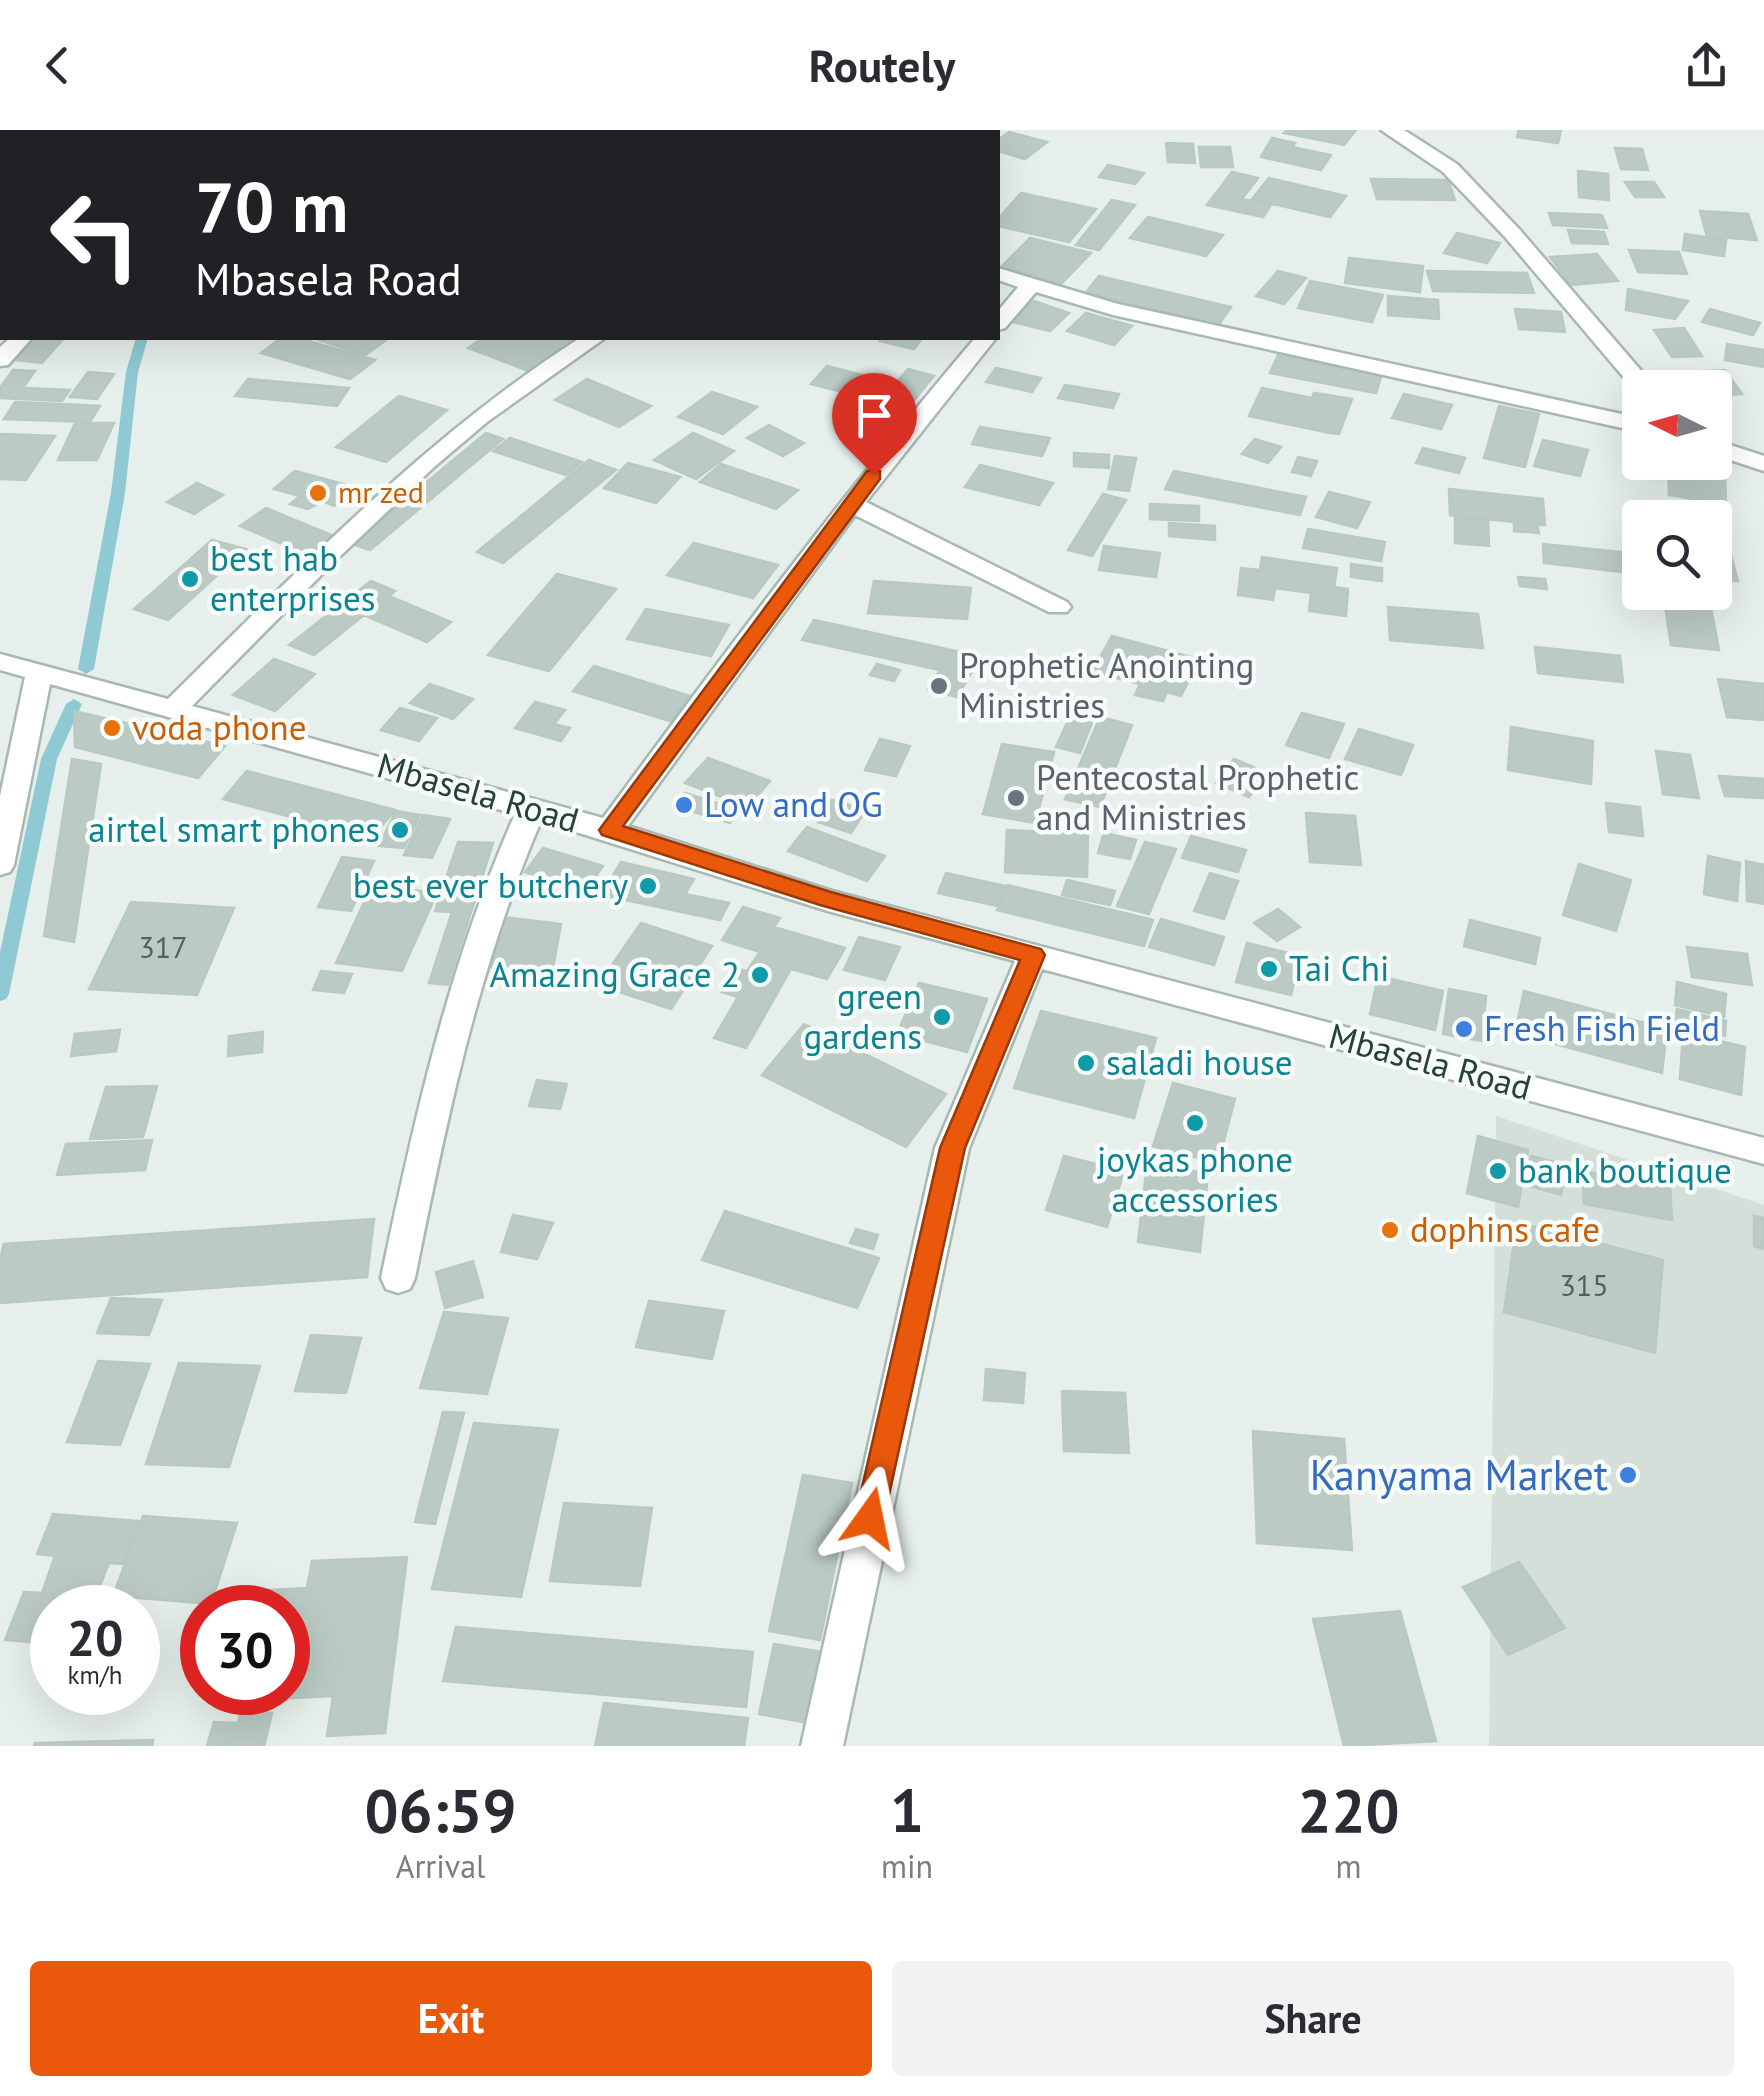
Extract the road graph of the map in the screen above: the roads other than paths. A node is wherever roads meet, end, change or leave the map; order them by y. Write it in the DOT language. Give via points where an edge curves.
graph roads {
  1 [pos="1390,130"];
  2 [pos="1000,275"];
  3 [pos="1031,285"];
  4 [pos="1000,322"];
  5 [pos="19,340"];
  6 [pos="591,340"];
  7 [pos="984,340"];
  8 [pos="0,360"];
  9 [pos="1629,370"];
  10 [pos="1622,421"];
  11 [pos="1732,453"];
  12 [pos="1764,464"];
  13 [pos="852,504"];
  14 [pos="1058,607"];
  15 [pos="0,662"];
  16 [pos="39,672"];
  17 [pos="175,708"];
  18 [pos="532,808"];
  19 [pos="610,830"];
  20 [pos="0,866"];
  21 [pos="1033,955"];
  22 [pos="1764,1151"];
  23 [pos="398,1278"];
  24 [pos="822,1746"];
  1 -- 9 [label="street" via="1450,168"];
  2 -- 3 [label="street"];
  3 -- 4 [label="street"];
  3 -- 10 [label="street"];
  5 -- 8 [label="street"];
  6 -- 17 [label="street" via="512,393 418,470"];
  7 -- 13 [label="street"];
  11 -- 12 [label="street"];
  13 -- 14 [label="street"];
  13 -- 19 [label="street"];
  15 -- 16 [label="street, Mbasela Road"];
  16 -- 17 [label="street, Mbasela Road"];
  16 -- 20 [label="street"];
  17 -- 18 [label="street, Mbasela Road"];
  18 -- 19 [label="street, Mbasela Road"];
  18 -- 23 [label="street" via="469,975"];
  19 -- 21 [label="street, Mbasela Road" via="828,900"];
  21 -- 22 [label="street, Mbasela Road"];
  21 -- 24 [label="street" via="952,1148"];
}
